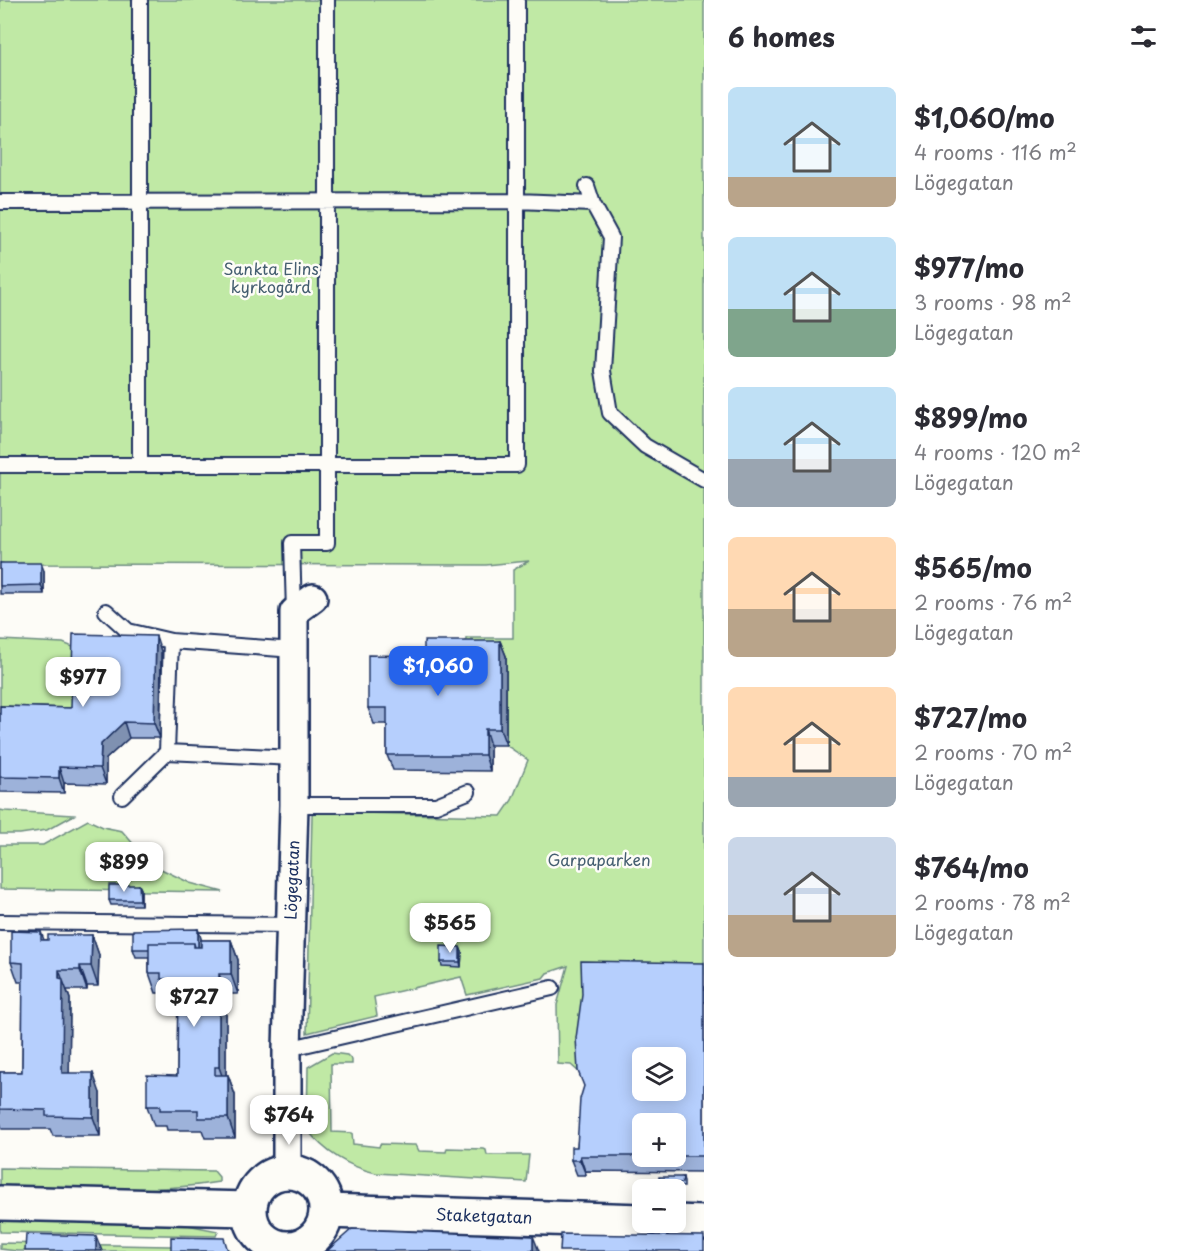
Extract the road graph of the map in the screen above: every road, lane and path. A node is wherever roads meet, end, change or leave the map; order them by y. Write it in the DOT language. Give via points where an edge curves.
graph roads {
  1 [pos="140,0"];
  2 [pos="327,0"];
  3 [pos="517,0"];
  4 [pos="586,186"];
  5 [pos="517,201"];
  6 [pos="0,202"];
  7 [pos="140,202"];
  8 [pos="327,202"];
  9 [pos="593,204"];
  10 [pos="0,465"];
  11 [pos="140,465"];
  12 [pos="327,465"];
  13 [pos="704,480"];
  14 [pos="303,605"];
  15 [pos="105,610"];
  16 [pos="171,642"];
  17 [pos="294,650"];
  18 [pos="168,752"];
  19 [pos="294,758"];
  20 [pos="468,792"];
  21 [pos="122,796"];
  22 [pos="294,805"];
  23 [pos="0,922"];
  24 [pos="290,925"];
  25 [pos="552,988"];
  26 [pos="287,1048"];
  27 [pos="287,1171"];
  28 [pos="0,1203"];
  29 [pos="249,1209"];
  30 [pos="326,1211"];
  31 [pos="632,1221"];
  32 [pos="686,1222"];
  33 [pos="704,1223"];
  34 [pos="287,1250"];
  1 -- 7 [label="lane"];
  2 -- 8 [label="lane"];
  3 -- 5 [label="lane"];
  4 -- 9 [label="lane"];
  5 -- 8 [label="lane"];
  5 -- 9 [label="lane"];
  5 -- 12 [label="lane" via="517,465"];
  6 -- 7 [label="lane"];
  7 -- 8 [label="lane"];
  7 -- 11 [label="lane"];
  8 -- 12 [label="lane"];
  9 -- 13 [label="lane" via="611,237 603,371 610,412 645,446"];
  10 -- 11 [label="lane"];
  11 -- 12 [label="lane"];
  12 -- 14 [label="lane" via="327,543 292,543"];
  14 -- 17 [label="street, Lögegatan"];
  15 -- 16 [label="lane" via="128,631"];
  16 -- 17 [label="lane"];
  16 -- 18 [label="lane"];
  17 -- 19 [label="street, Lögegatan"];
  18 -- 19 [label="lane"];
  18 -- 21 [label="lane"];
  19 -- 22 [label="street, Lögegatan"];
  20 -- 22 [label="lane" via="436,806"];
  22 -- 24 [label="street, Lögegatan"];
  23 -- 24 [label="lane"];
  24 -- 26 [label="street, Lögegatan"];
  25 -- 26 [label="lane"];
  26 -- 27 [label="street, Lögegatan"];
  27 -- 29 [label="street" via="275,1173 257,1186"];
  27 -- 30 [label="street" via="315,1182"];
  28 -- 29 [label="street"];
  29 -- 34 [label="street" via="250,1220 260,1236"];
  30 -- 31 [label="street, Staketgatan"];
  30 -- 34 [label="street" via="314,1238"];
  32 -- 33 [label="street"];
}
